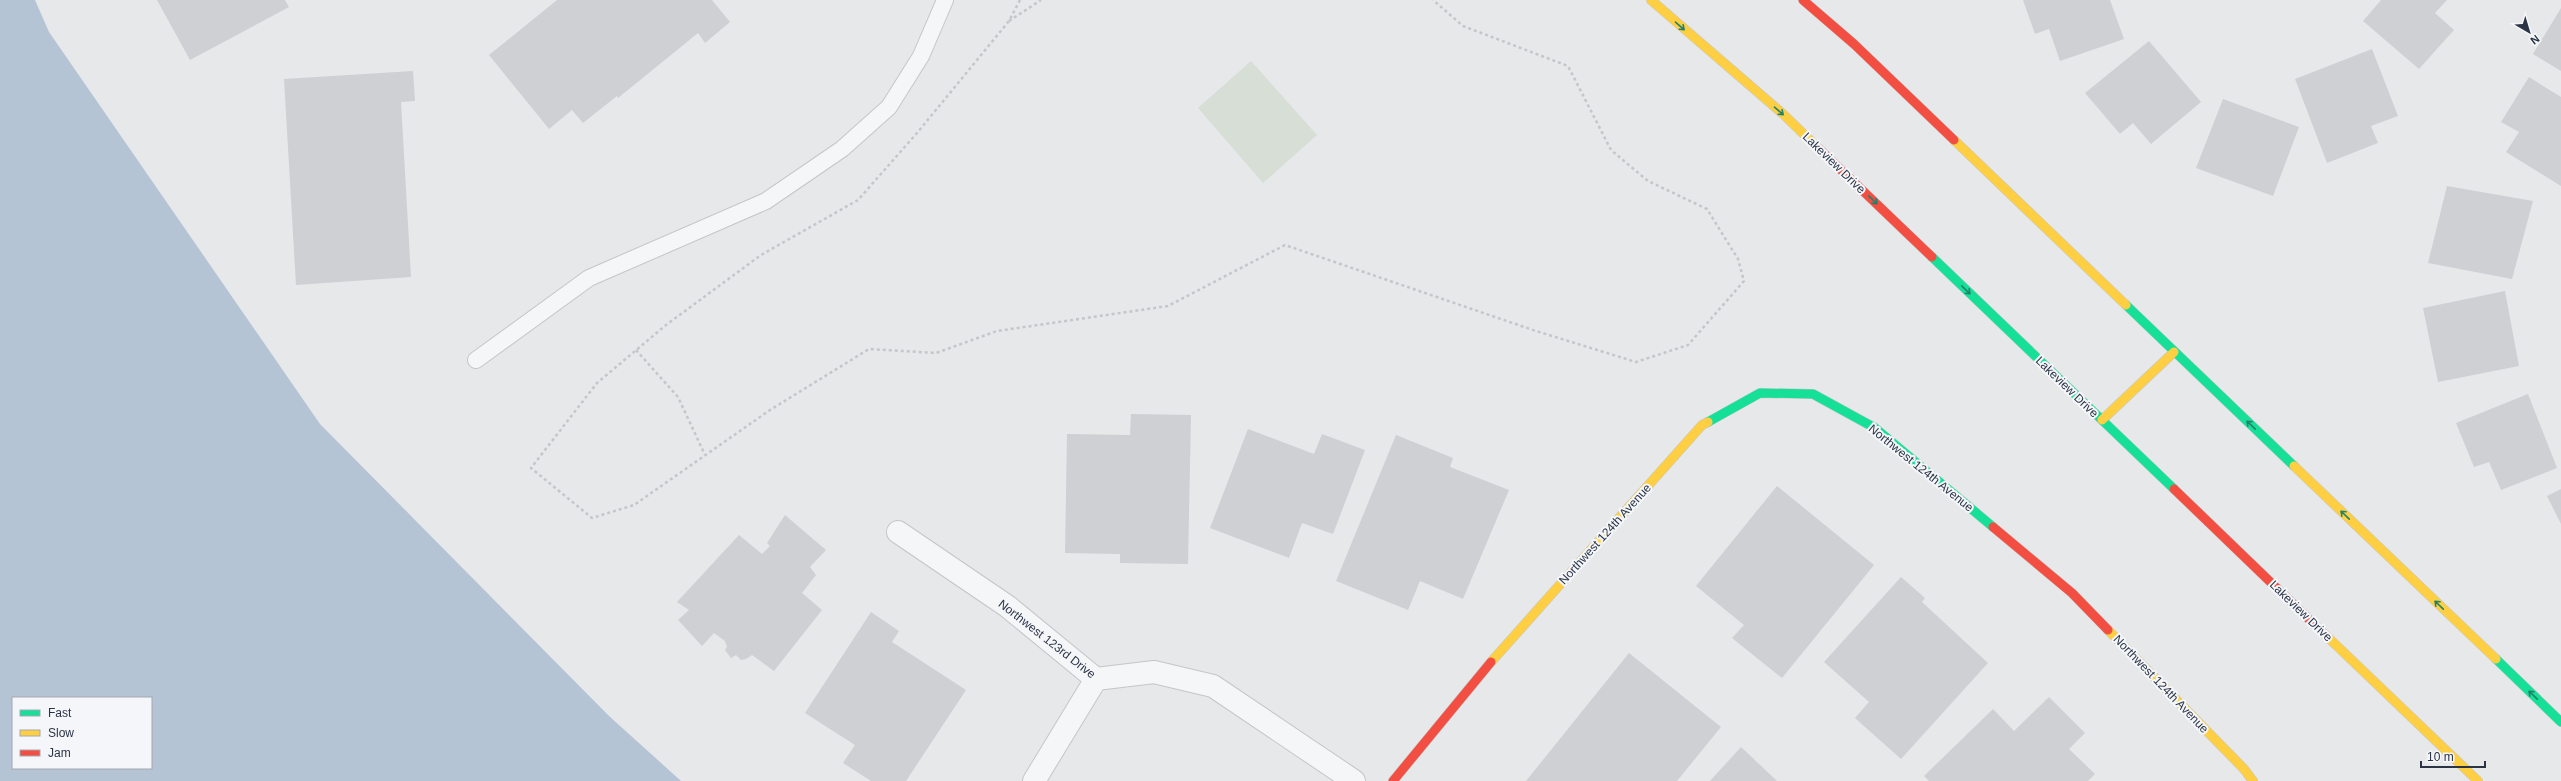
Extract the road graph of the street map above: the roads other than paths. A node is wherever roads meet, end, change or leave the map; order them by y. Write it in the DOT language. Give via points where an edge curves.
graph roads {
  1 [pos="945,0"];
  2 [pos="1651,0"];
  3 [pos="1803,0"];
  4 [pos="2174,352"];
  5 [pos="476,360"];
  6 [pos="2102,420"];
  7 [pos="898,532"];
  8 [pos="1096,679"];
  9 [pos="2561,722"];
  10 [pos="1034,781"];
  11 [pos="1354,781"];
  12 [pos="1393,781"];
  13 [pos="2253,781"];
  14 [pos="2478,781"];
  1 -- 5 [label="lane" via="921,56 889,107 842,149 766,201 590,278"];
  2 -- 6 [label="street, Lakeview Drive, one-way" via="1783,114"];
  3 -- 4 [label="street" via="1854,44"];
  4 -- 6 [label="street"];
  9 -- 4 [label="street, one-way"];
  6 -- 14 [label="street, Lakeview Drive"];
  7 -- 8 [label="street, Northwest 123rd Drive" via="1008,606"];
  8 -- 10 [label="street"];
  8 -- 11 [label="street, Northwest 123rd Drive" via="1154,672 1213,686"];
  12 -- 13 [label="street, Northwest 124th Avenue" via="1485,668 1702,425 1760,393 1813,394 1875,428 2072,593 2244,768"];
}
